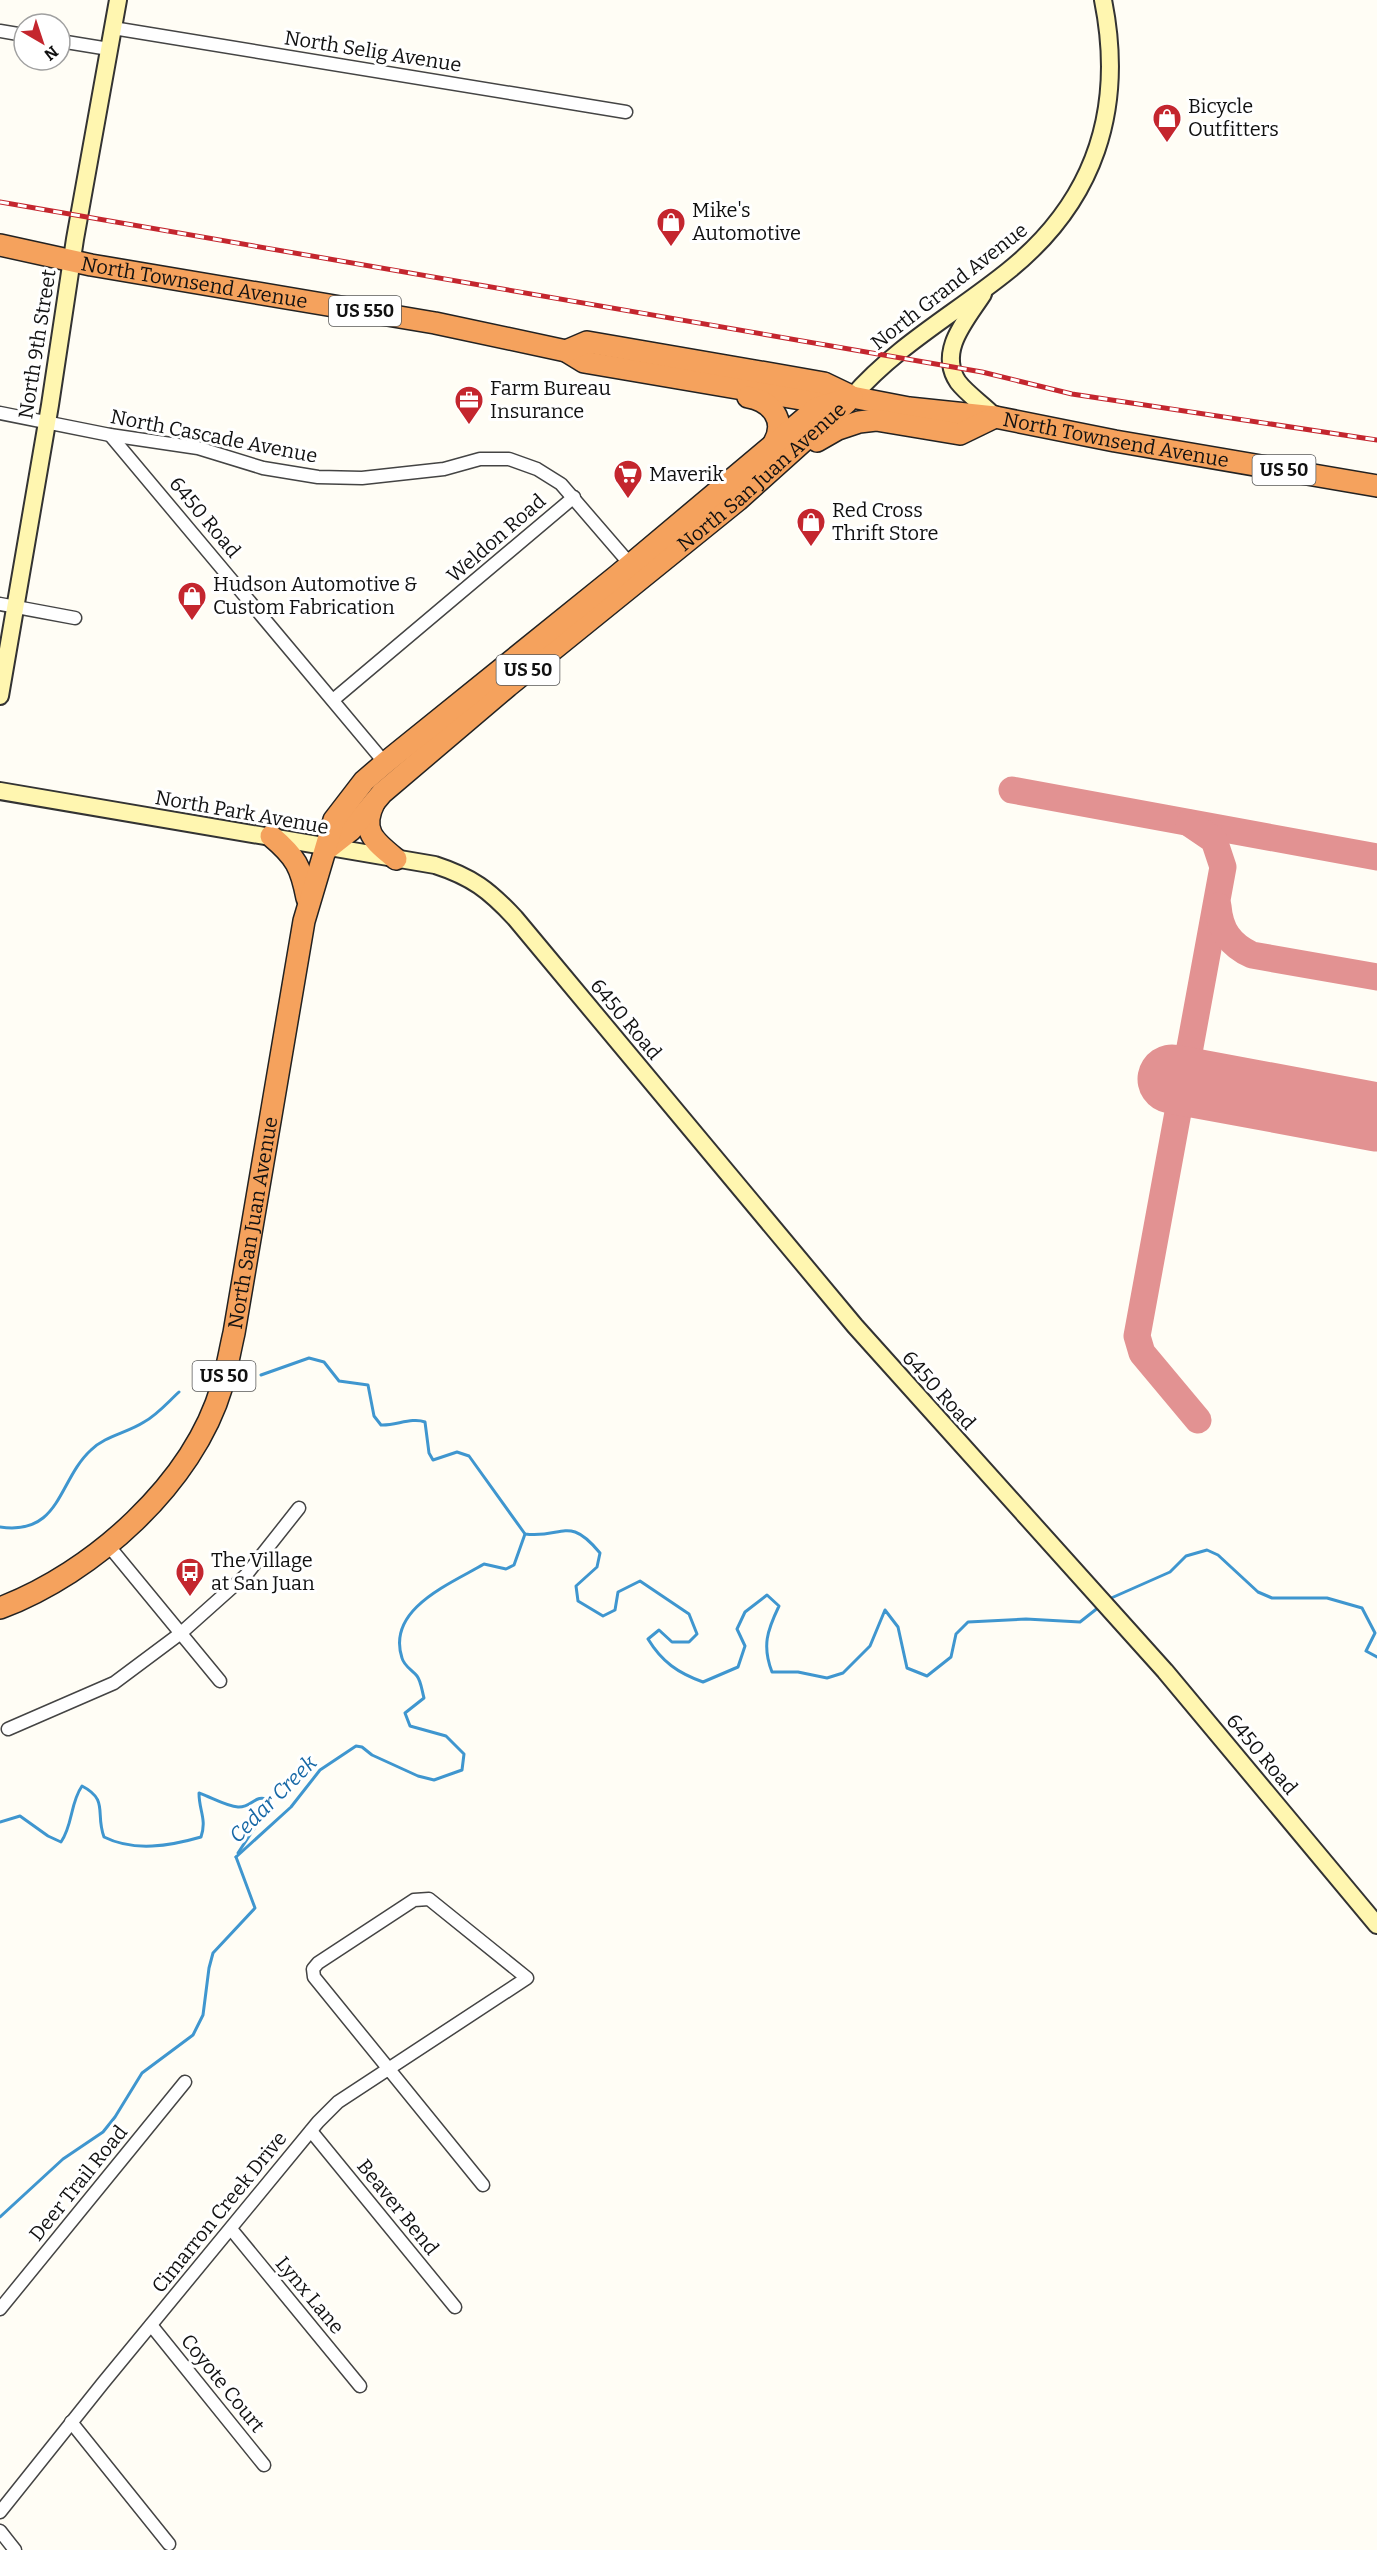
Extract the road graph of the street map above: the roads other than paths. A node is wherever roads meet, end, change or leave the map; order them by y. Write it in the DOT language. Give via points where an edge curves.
graph roads {
  1 [pos="118,0"];
  2 [pos="1103,0"];
  3 [pos="113,28"];
  4 [pos="72,43"];
  5 [pos="109,49"];
  6 [pos="626,112"];
  7 [pos="0,245"];
  8 [pos="71,260"];
  9 [pos="987,286"];
  10 [pos="566,351"];
  11 [pos="667,376"];
  12 [pos="852,397"];
  13 [pos="0,413"];
  14 [pos="995,417"];
  15 [pos="48,421"];
  16 [pos="110,435"];
  17 [pos="774,443"];
  18 [pos="1377,486"];
  19 [pos="574,497"];
  20 [pos="738,500"];
  21 [pos="630,564"];
  22 [pos="7,605"];
  23 [pos="75,618"];
  24 [pos="0,696"];
  25 [pos="333,700"];
  26 [pos="385,763"];
  27 [pos="0,791"];
  28 [pos="375,801"];
  29 [pos="271,836"];
  30 [pos="327,849"];
  31 [pos="396,859"];
  32 [pos="474,880"];
  33 [pos="308,904"];
  34 [pos="299,1509"];
  35 [pos="108,1545"];
  36 [pos="0,1608"];
  37 [pos="181,1633"];
  38 [pos="220,1681"];
  39 [pos="8,1730"];
  40 [pos="1377,1925"];
  41 [pos="389,2068"];
  42 [pos="186,2082"];
  43 [pos="311,2131"];
  44 [pos="483,2185"];
  45 [pos="231,2229"];
  46 [pos="455,2307"];
  47 [pos="0,2309"];
  48 [pos="151,2325"];
  49 [pos="360,2386"];
  50 [pos="71,2422"];
  51 [pos="264,2465"];
  52 [pos="0,2512"];
  53 [pos="0,2531"];
  54 [pos="169,2544"];
  55 [pos="15,2550"];
  1 -- 3 [label="street, North 9th Street"];
  2 -- 9 [label="street, North Grand Avenue" via="1112,66 1108,104 1094,159 1062,218 1026,255"];
  3 -- 5 [label="street, North 9th Street"];
  3 -- 6 [label="street, North Selig Avenue"];
  4 -- 5 [label="street"];
  5 -- 8 [label="street, North 9th Street"];
  7 -- 8 [label="highway, North Townsend Avenue / US 550"];
  8 -- 10 [label="highway, North Townsend Avenue / US 550" via="435,322"];
  8 -- 15 [label="street, North 9th Street"];
  9 -- 12 [label="street, North Grand Avenue" via="876,369"];
  9 -- 14 [label="street" via="956,335 952,367 958,381"];
  10 -- 11 [label="highway, North Townsend Avenue / US 550" via="584,362"];
  10 -- 12 [label="highway, North Townsend Avenue / US 550" via="587,342 824,383"];
  11 -- 12 [label="highway, North Townsend Avenue / US 550" via="801,399"];
  11 -- 17 [label="highway" via="682,387 761,399 779,421 779,435"];
  12 -- 14 [label="highway, North Townsend Avenue / US 50"];
  12 -- 17 [label="highway, North San Juan Avenue / US 50" via="817,408"];
  12 -- 20 [label="highway, North San Juan Avenue / US 50"];
  13 -- 15 [label="street, North Cascade Avenue"];
  14 -- 18 [label="highway, North Townsend Avenue / US 50"];
  14 -- 20 [label="highway, US 50" via="960,434 876,420 838,429"];
  15 -- 16 [label="street, North Cascade Avenue"];
  15 -- 22 [label="street, North 9th Street"];
  16 -- 19 [label="street, North Cascade Avenue" via="198,448 262,468 318,477 362,478 444,469 480,459 509,459 547,474"];
  16 -- 25 [label="street, 6450 Road"];
  17 -- 21 [label="highway, North San Juan Avenue / US 50"];
  19 -- 21 [label="street, North Cascade Avenue"];
  19 -- 25 [label="street, Weldon Road"];
  20 -- 28 [label="highway, North San Juan Avenue / US 50" via="508,686"];
  21 -- 26 [label="highway, North San Juan Avenue / US 50"];
  22 -- 23 [label="street"];
  22 -- 24 [label="street, North 9th Street"];
  25 -- 26 [label="street, 6450 Road"];
  26 -- 30 [label="highway, North San Juan Avenue / US 50" via="364,781 333,820"];
  27 -- 29 [label="street, North Park Avenue"];
  28 -- 30 [label="highway, North San Juan Avenue / US 50" via="351,830"];
  28 -- 31 [label="highway" via="368,815 370,834"];
  29 -- 30 [label="street, North Park Avenue"];
  29 -- 33 [label="highway" via="297,863"];
  30 -- 31 [label="street, North Park Avenue"];
  30 -- 33 [label="highway, North San Juan Avenue / US 50"];
  31 -- 32 [label="street, North Park Avenue" via="435,865"];
  32 -- 40 [label="street, 6450 Road" via="515,918 855,1326 1173,1680"];
  33 -- 35 [label="highway, North San Juan Avenue / US 50" via="222,1387 201,1433 175,1473"];
  34 -- 37 [label="street" via="246,1575"];
  35 -- 36 [label="highway, North San Juan Avenue / US 50" via="48,1587"];
  35 -- 37 [label="street"];
  37 -- 38 [label="street"];
  37 -- 39 [label="street" via="114,1683"];
  41 -- 41 [label="street" via="527,1978 423,1897 313,1969 314,1977"];
  41 -- 43 [label="street, Cimarron Creek Drive" via="338,2102"];
  41 -- 44 [label="street"];
  42 -- 47 [label="street, Deer Trail Road"];
  43 -- 45 [label="street, Cimarron Creek Drive"];
  43 -- 46 [label="street, Beaver Bend"];
  45 -- 48 [label="street, Cimarron Creek Drive"];
  45 -- 49 [label="street, Lynx Lane"];
  48 -- 50 [label="street, Cimarron Creek Drive"];
  48 -- 51 [label="street, Coyote Court"];
  50 -- 52 [label="street, Cimarron Creek Drive"];
  50 -- 54 [label="street"];
  53 -- 55 [label="street"];
}
